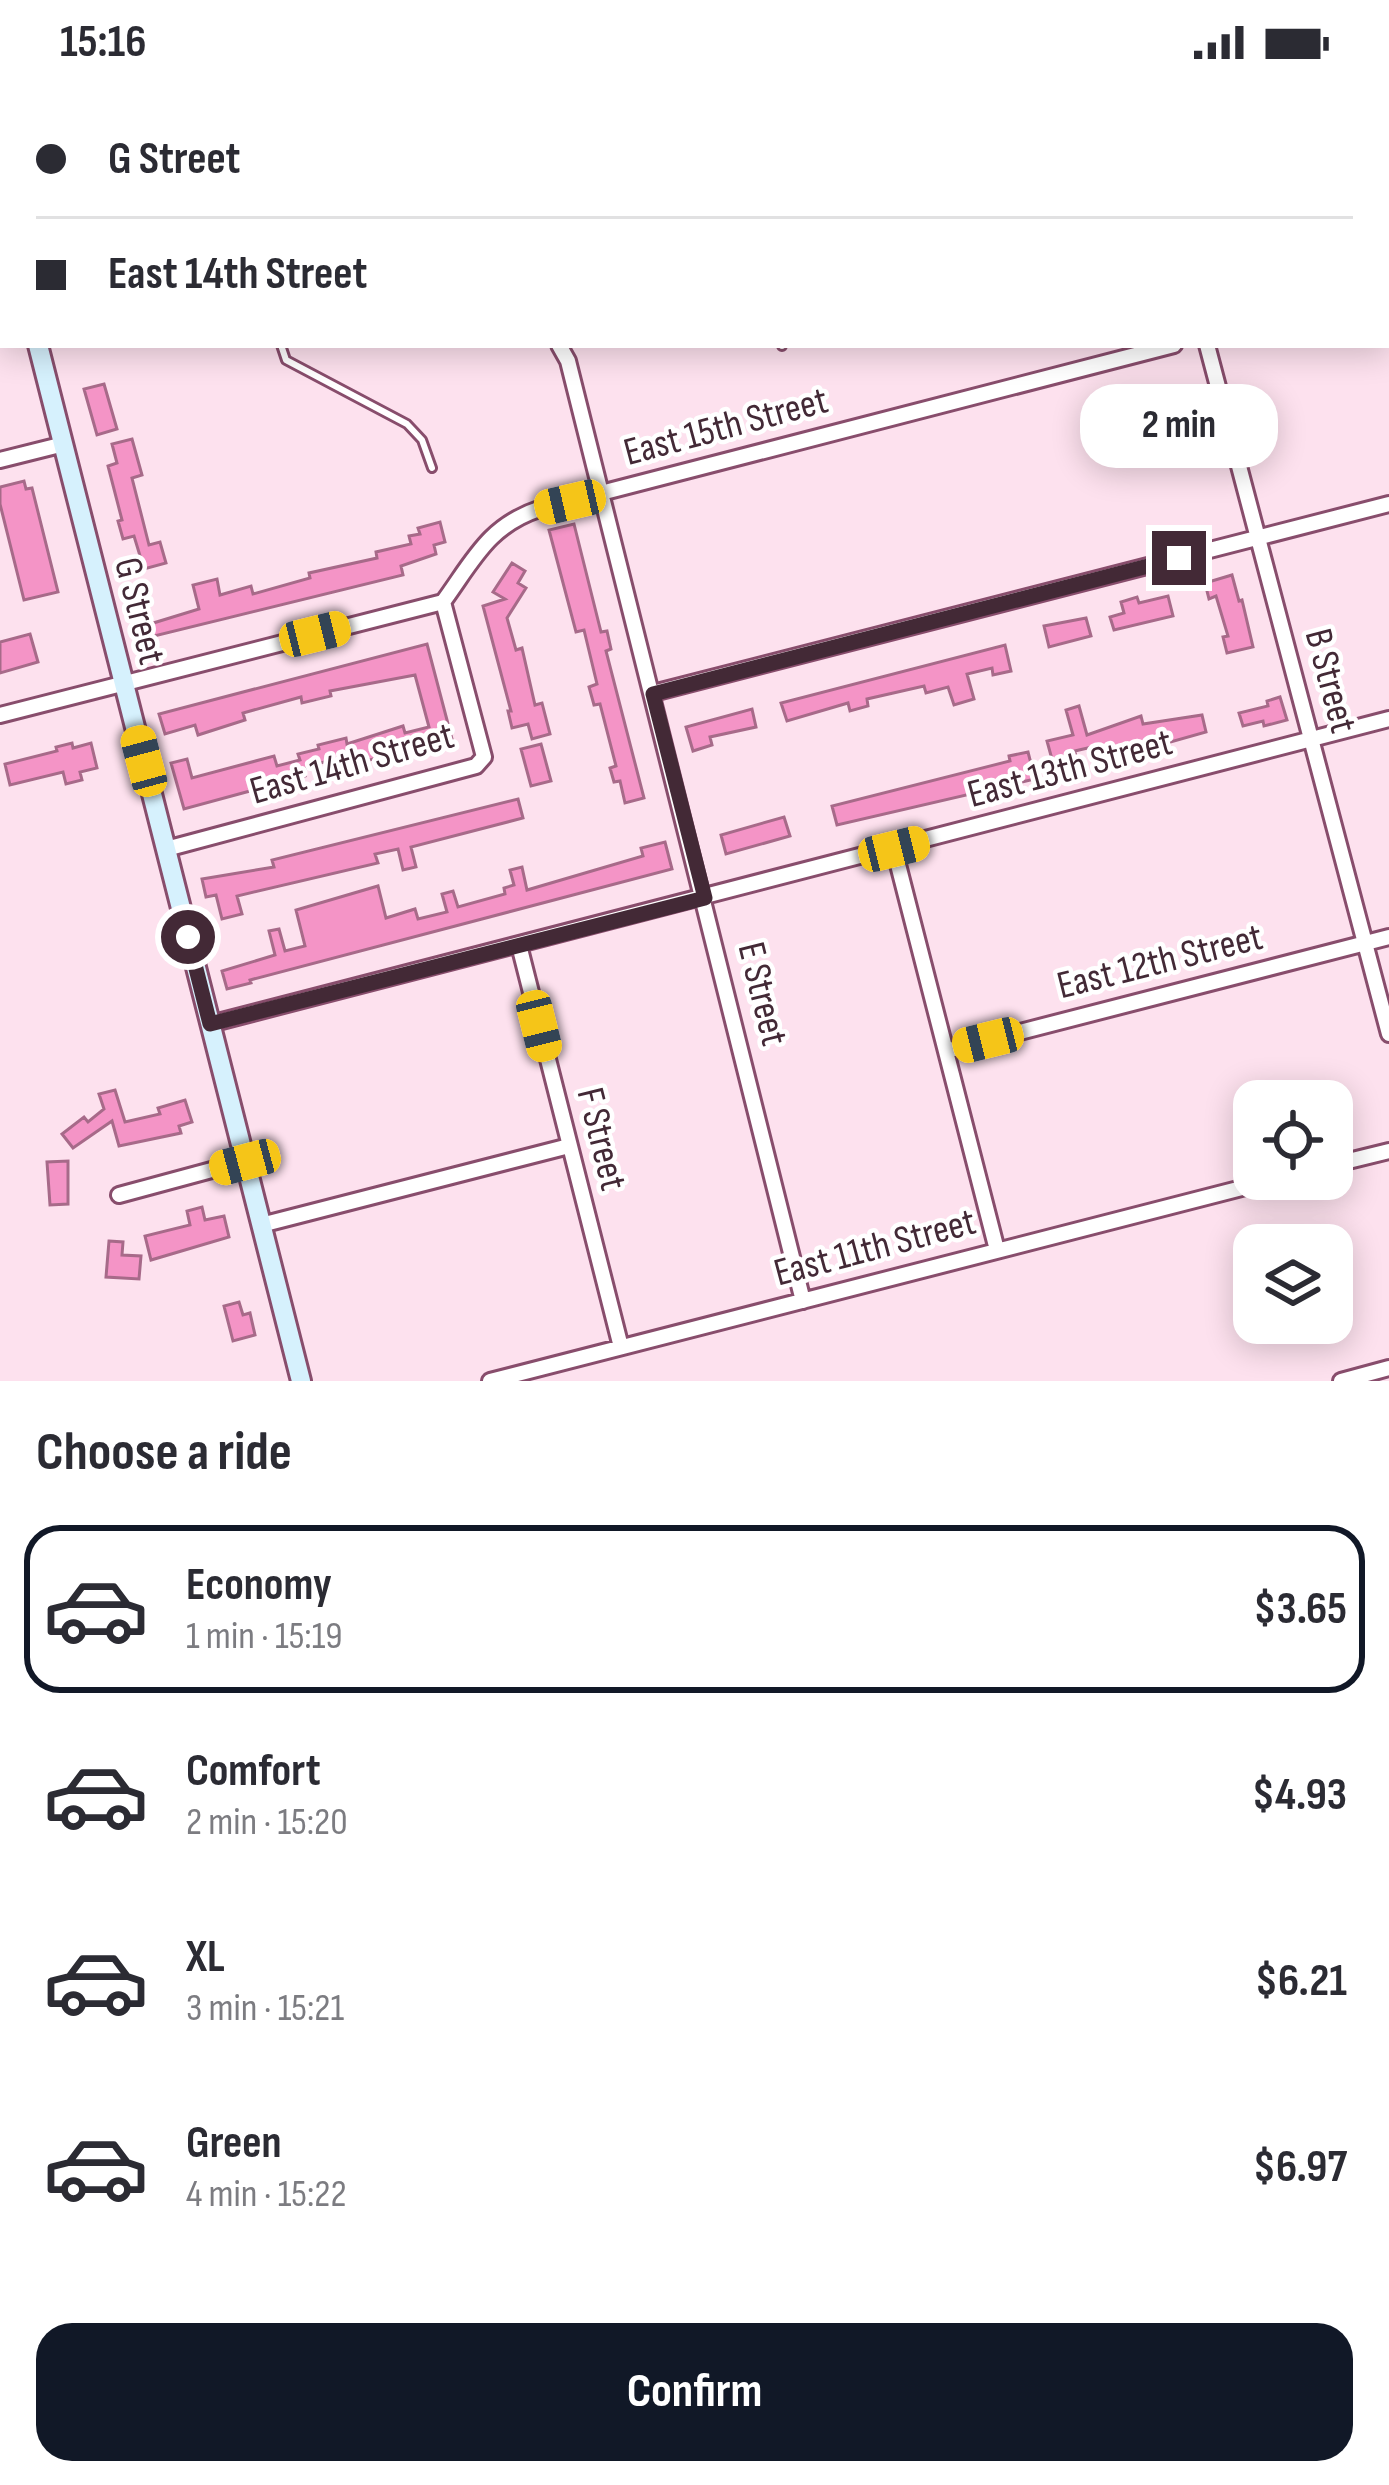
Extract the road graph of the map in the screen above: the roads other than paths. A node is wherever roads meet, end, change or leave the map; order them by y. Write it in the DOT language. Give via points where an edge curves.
graph roads {
  1 [pos="39,348"];
  2 [pos="282,348"];
  3 [pos="561,348"];
  4 [pos="1162,348"];
  5 [pos="1208,348"];
  6 [pos="64,444"];
  7 [pos="0,460"];
  8 [pos="432,467"];
  9 [pos="602,494"];
  10 [pos="1389,504"];
  11 [pos="1258,537"];
  12 [pos="443,602"];
  13 [pos="123,683"];
  14 [pos="653,694"];
  15 [pos="0,715"];
  16 [pos="1389,719"];
  17 [pos="1312,740"];
  18 [pos="166,849"];
  19 [pos="894,849"];
  20 [pos="705,898"];
  21 [pos="1389,937"];
  22 [pos="1366,944"];
  23 [pos="519,945"];
  24 [pos="210,1024"];
  25 [pos="1389,1034"];
  26 [pos="946,1051"];
  27 [pos="569,1146"];
  28 [pos="1389,1150"];
  29 [pos="1353,1159"];
  30 [pos="245,1162"];
  31 [pos="1233,1190"];
  32 [pos="119,1195"];
  33 [pos="261,1226"];
  34 [pos="997,1250"];
  35 [pos="803,1300"];
  36 [pos="621,1347"];
  37 [pos="1389,1368"];
  38 [pos="301,1381"];
  39 [pos="490,1381"];
  40 [pos="1341,1381"];
  1 -- 6 [label="main road, G Street"];
  2 -- 8 [label="lane" via="286,360 407,424"];
  3 -- 9 [label="street"];
  4 -- 9 [label="street, East 15th Street"];
  5 -- 11 [label="street, B Street"];
  6 -- 7 [label="street"];
  6 -- 13 [label="main road, G Street"];
  9 -- 12 [label="street, East 15th Street" via="515,517 488,538"];
  9 -- 14 [label="street, E Street"];
  10 -- 11 [label="street"];
  11 -- 14 [label="street"];
  11 -- 17 [label="street, B Street"];
  12 -- 13 [label="street"];
  12 -- 18 [label="street, East 14th Street" via="484,757 476,766"];
  13 -- 15 [label="street"];
  13 -- 18 [label="main road, G Street"];
  14 -- 20 [label="street, E Street"];
  16 -- 17 [label="street, East 13th Street"];
  17 -- 19 [label="street, East 13th Street"];
  17 -- 22 [label="street, B Street"];
  18 -- 24 [label="main road, G Street"];
  19 -- 20 [label="street, East 13th Street"];
  19 -- 26 [label="street"];
  20 -- 23 [label="street, East 13th Street"];
  20 -- 35 [label="street, E Street"];
  21 -- 22 [label="street, East 12th Street"];
  22 -- 25 [label="street, B Street"];
  22 -- 26 [label="street, East 12th Street"];
  23 -- 24 [label="street, East 13th Street"];
  23 -- 27 [label="street, F Street"];
  24 -- 30 [label="main road, G Street"];
  26 -- 34 [label="street"];
  27 -- 33 [label="street"];
  27 -- 36 [label="street, F Street"];
  28 -- 29 [label="street"];
  30 -- 32 [label="street"];
  30 -- 33 [label="main road, G Street"];
  31 -- 34 [label="street, East 11th Street"];
  33 -- 38 [label="main road, G Street"];
  34 -- 35 [label="street, East 11th Street"];
  35 -- 36 [label="street, East 11th Street"];
  36 -- 39 [label="street, East 11th Street"];
  37 -- 40 [label="street"];
}
